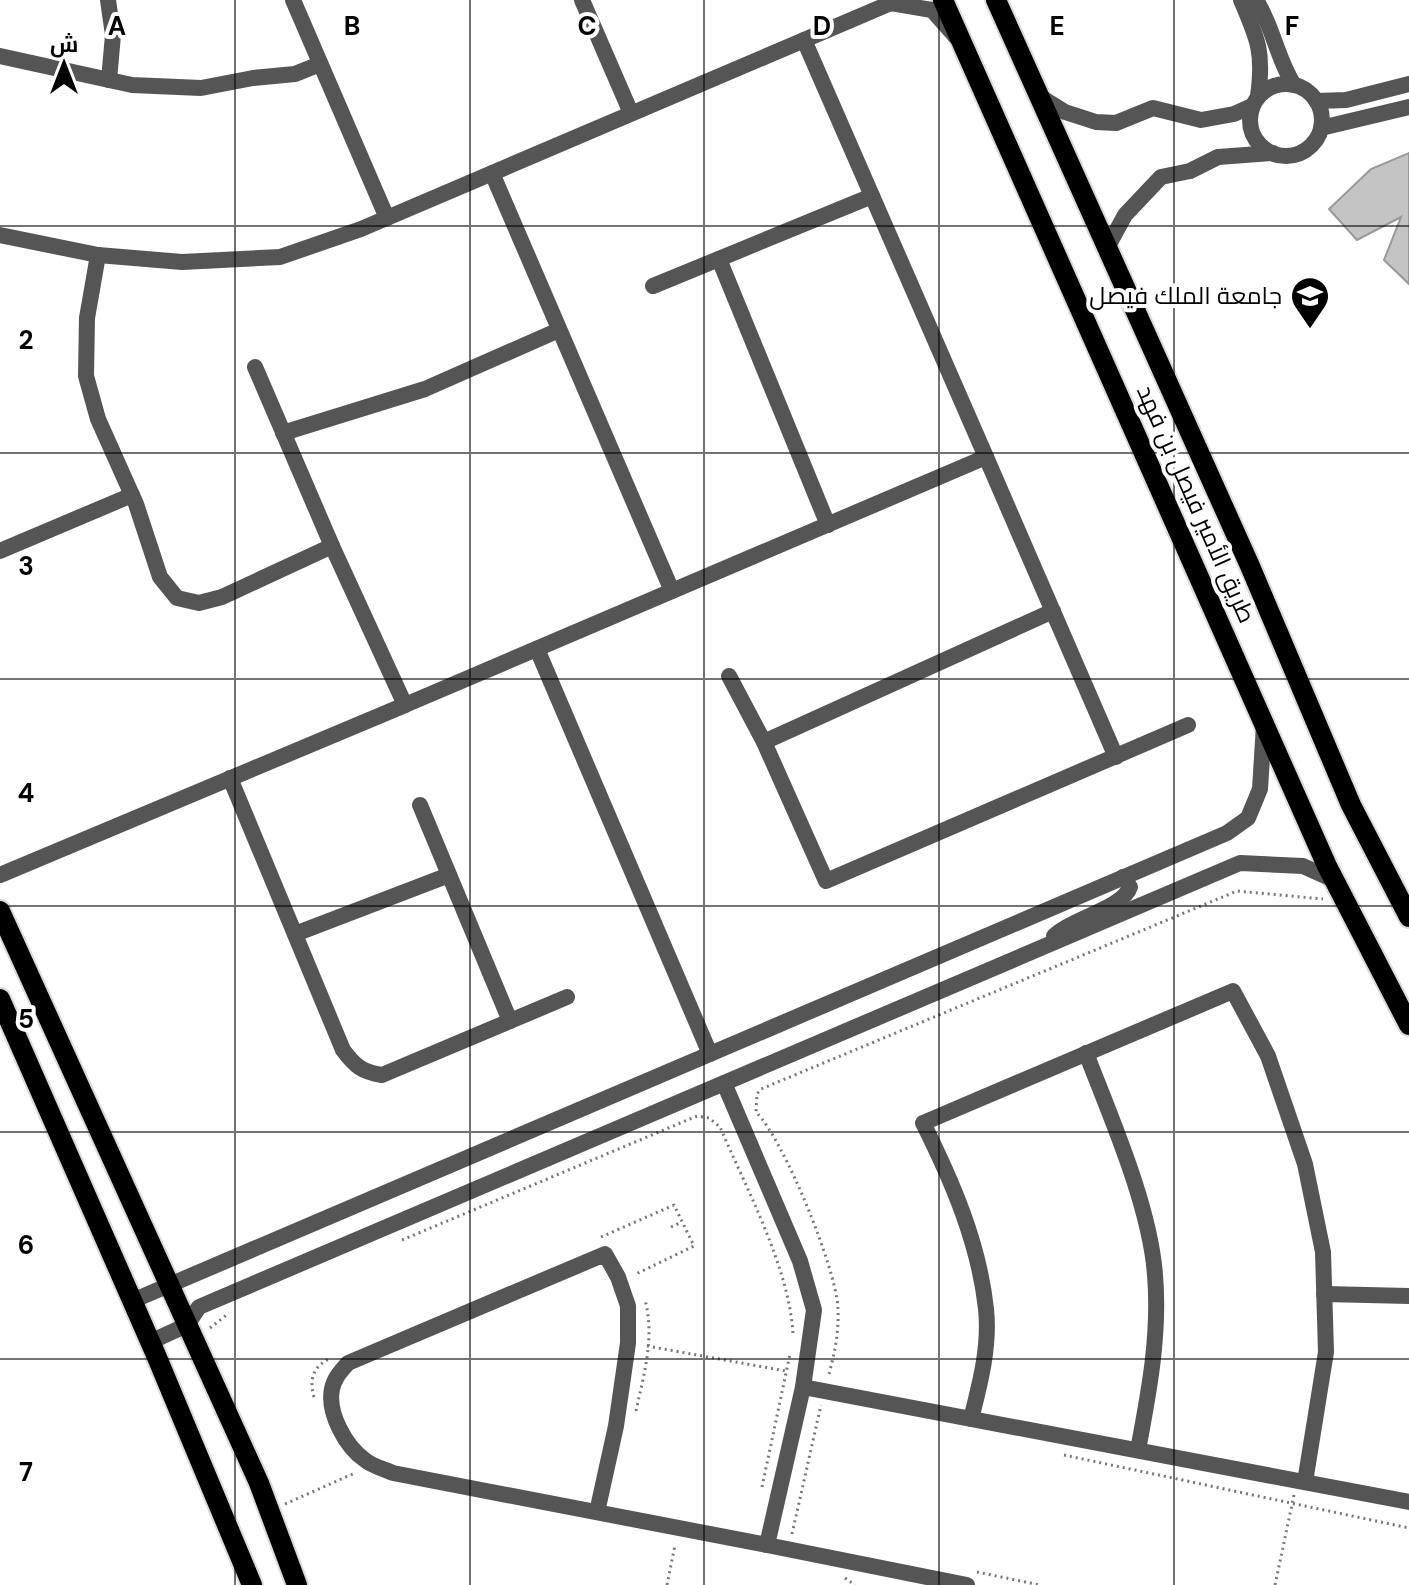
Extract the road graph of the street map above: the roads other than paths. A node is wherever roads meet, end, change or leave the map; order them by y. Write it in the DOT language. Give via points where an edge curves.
graph roads {
  1 [pos="108,0"];
  2 [pos="293,0"];
  3 [pos="582,0"];
  4 [pos="943,0"];
  5 [pos="996,0"];
  6 [pos="1241,0"];
  7 [pos="1256,0"];
  8 [pos="892,2"];
  9 [pos="804,40"];
  10 [pos="964,45"];
  11 [pos="0,56"];
  12 [pos="320,64"];
  13 [pos="109,80"];
  14 [pos="1409,84"];
  15 [pos="1294,85"];
  16 [pos="1039,96"];
  17 [pos="1255,101"];
  18 [pos="1316,101"];
  19 [pos="1409,107"];
  20 [pos="631,113"];
  21 [pos="1321,128"];
  22 [pos="1273,153"];
  23 [pos="492,173"];
  24 [pos="872,196"];
  25 [pos="387,218"];
  26 [pos="0,235"];
  27 [pos="1107,248"];
  28 [pos="98,255"];
  29 [pos="719,259"];
  30 [pos="653,286"];
  31 [pos="559,330"];
  32 [pos="255,367"];
  33 [pos="283,433"];
  34 [pos="986,457"];
  35 [pos="132,495"];
  36 [pos="828,525"];
  37 [pos="332,546"];
  38 [pos="0,551"];
  39 [pos="672,591"];
  40 [pos="1053,611"];
  41 [pos="537,649"];
  42 [pos="729,676"];
  43 [pos="405,705"];
  44 [pos="1265,723"];
  45 [pos="1188,725"];
  46 [pos="764,742"];
  47 [pos="1116,757"];
  48 [pos="230,778"];
  49 [pos="420,805"];
  50 [pos="0,875"];
  51 [pos="449,875"];
  52 [pos="1123,877"];
  53 [pos="1332,890"];
  54 [pos="0,911"];
  55 [pos="1409,917"];
  56 [pos="295,934"];
  57 [pos="1041,948"];
  58 [pos="567,997"];
  59 [pos="0,999"];
  60 [pos="510,1021"];
  61 [pos="5,1023"];
  62 [pos="1409,1025"];
  63 [pos="1086,1053"];
  64 [pos="710,1054"];
  65 [pos="724,1083"];
  66 [pos="169,1285"];
  67 [pos="1324,1294"];
  68 [pos="1409,1296"];
  69 [pos="132,1301"];
  70 [pos="187,1325"];
  71 [pos="150,1342"];
  72 [pos="804,1380"];
  73 [pos="971,1419"];
  74 [pos="1138,1450"];
  75 [pos="1301,1482"];
  76 [pos="1409,1502"];
  77 [pos="597,1512"];
  78 [pos="767,1545"];
  79 [pos="877,1567"];
  80 [pos="252,1585"];
  81 [pos="297,1585"];
  82 [pos="874,1585"];
  83 [pos="967,1585"];
  1 -- 13 [label="street" via="113,35"];
  2 -- 12 [label="street"];
  3 -- 20 [label="street"];
  4 -- 10 [label="main road, طريق الأمير فيصل بن فهد"];
  5 -- 16 [label="main road, طريق الأمير فيصل بن فهد"];
  6 -- 17 [label="street" via="1259,42 1262,67"];
  7 -- 15 [label="street"];
  8 -- 9 [label="street"];
  8 -- 10 [label="street" via="932,10"];
  9 -- 20 [label="street"];
  9 -- 24 [label="street"];
  10 -- 44 [label="main road, طريق الأمير فيصل بن فهد"];
  11 -- 13 [label="street"];
  12 -- 13 [label="street" via="295,74 201,88"];
  12 -- 25 [label="street"];
  14 -- 18 [label="street" via="1346,100"];
  15 -- 17 [label="street" via="1278,85"];
  15 -- 18 [label="street"];
  16 -- 17 [label="street" via="1065,112 1116,123 1153,108 1201,120 1234,114"];
  16 -- 27 [label="main road, طريق الأمير فيصل بن فهد"];
  17 -- 22 [label="street" via="1251,128 1255,139"];
  18 -- 21 [label="street"];
  19 -- 21 [label="street"];
  20 -- 23 [label="street"];
  21 -- 22 [label="street" via="1308,148 1297,154"];
  22 -- 27 [label="street" via="1218,157 1161,177 1125,215"];
  23 -- 25 [label="street"];
  23 -- 31 [label="street"];
  24 -- 29 [label="street"];
  24 -- 34 [label="street"];
  25 -- 28 [label="street" via="280,257 182,262"];
  26 -- 28 [label="street"];
  27 -- 55 [label="main road, طريق الأمير فيصل بن فهد" via="1351,805"];
  28 -- 35 [label="street" via="87,318 86,376 98,419"];
  29 -- 30 [label="street"];
  29 -- 36 [label="street"];
  31 -- 33 [label="street" via="425,389"];
  31 -- 39 [label="street"];
  32 -- 33 [label="street"];
  33 -- 37 [label="street"];
  34 -- 36 [label="street"];
  34 -- 40 [label="street"];
  35 -- 37 [label="street" via="160,577 177,598 199,603 222,597"];
  35 -- 38 [label="street"];
  36 -- 39 [label="street"];
  37 -- 43 [label="street"];
  39 -- 41 [label="street"];
  40 -- 46 [label="street"];
  40 -- 47 [label="street"];
  41 -- 43 [label="street"];
  41 -- 64 [label="street"];
  42 -- 46 [label="street"];
  43 -- 48 [label="street"];
  44 -- 52 [label="street" via="1260,789 1248,818 1227,833"];
  44 -- 53 [label="main road, طريق الأمير فيصل بن فهد"];
  45 -- 47 [label="street"];
  46 -- 47 [label="street" via="826,881"];
  48 -- 50 [label="street"];
  48 -- 56 [label="street"];
  49 -- 51 [label="street"];
  51 -- 56 [label="street"];
  51 -- 60 [label="street"];
  52 -- 57 [label="street" via="1130,887 1122,899 1066,925"];
  52 -- 64 [label="street"];
  53 -- 57 [label="street" via="1303,866 1240,863"];
  53 -- 62 [label="main road, طريق الأمير فيصل بن فهد"];
  54 -- 66 [label="main road"];
  56 -- 60 [label="street" via="343,1050 367,1073 382,1075"];
  57 -- 65 [label="street"];
  58 -- 60 [label="street"];
  59 -- 61 [label="main road"];
  61 -- 69 [label="main road"];
  63 -- 67 [label="street" via="1233,991 1268,1056 1305,1164 1323,1252"];
  63 -- 73 [label="street" via="923,1123 954,1186 986,1311 983,1371"];
  63 -- 74 [label="street" via="1119,1138 1155,1273 1156,1327"];
  64 -- 66 [label="street"];
  65 -- 70 [label="street" via="199,1307"];
  65 -- 72 [label="street" via="800,1261 814,1310"];
  66 -- 69 [label="street"];
  66 -- 70 [label="main road"];
  67 -- 68 [label="street"];
  67 -- 75 [label="street" via="1326,1352"];
  69 -- 71 [label="main road"];
  70 -- 71 [label="street"];
  70 -- 81 [label="main road" via="259,1483"];
  71 -- 80 [label="main road"];
  72 -- 73 [label="street" via="824,1391"];
  72 -- 78 [label="street"];
  73 -- 74 [label="street"];
  74 -- 75 [label="street"];
  75 -- 76 [label="street"];
  77 -- 77 [label="street" via="393,1473 366,1461 347,1443 332,1407 337,1376 348,1363 605,1254 628,1306 628,1343"];
  77 -- 78 [label="street"];
  78 -- 79 [label="street"];
  79 -- 82 [label="street"];
  79 -- 83 [label="street"];
}
